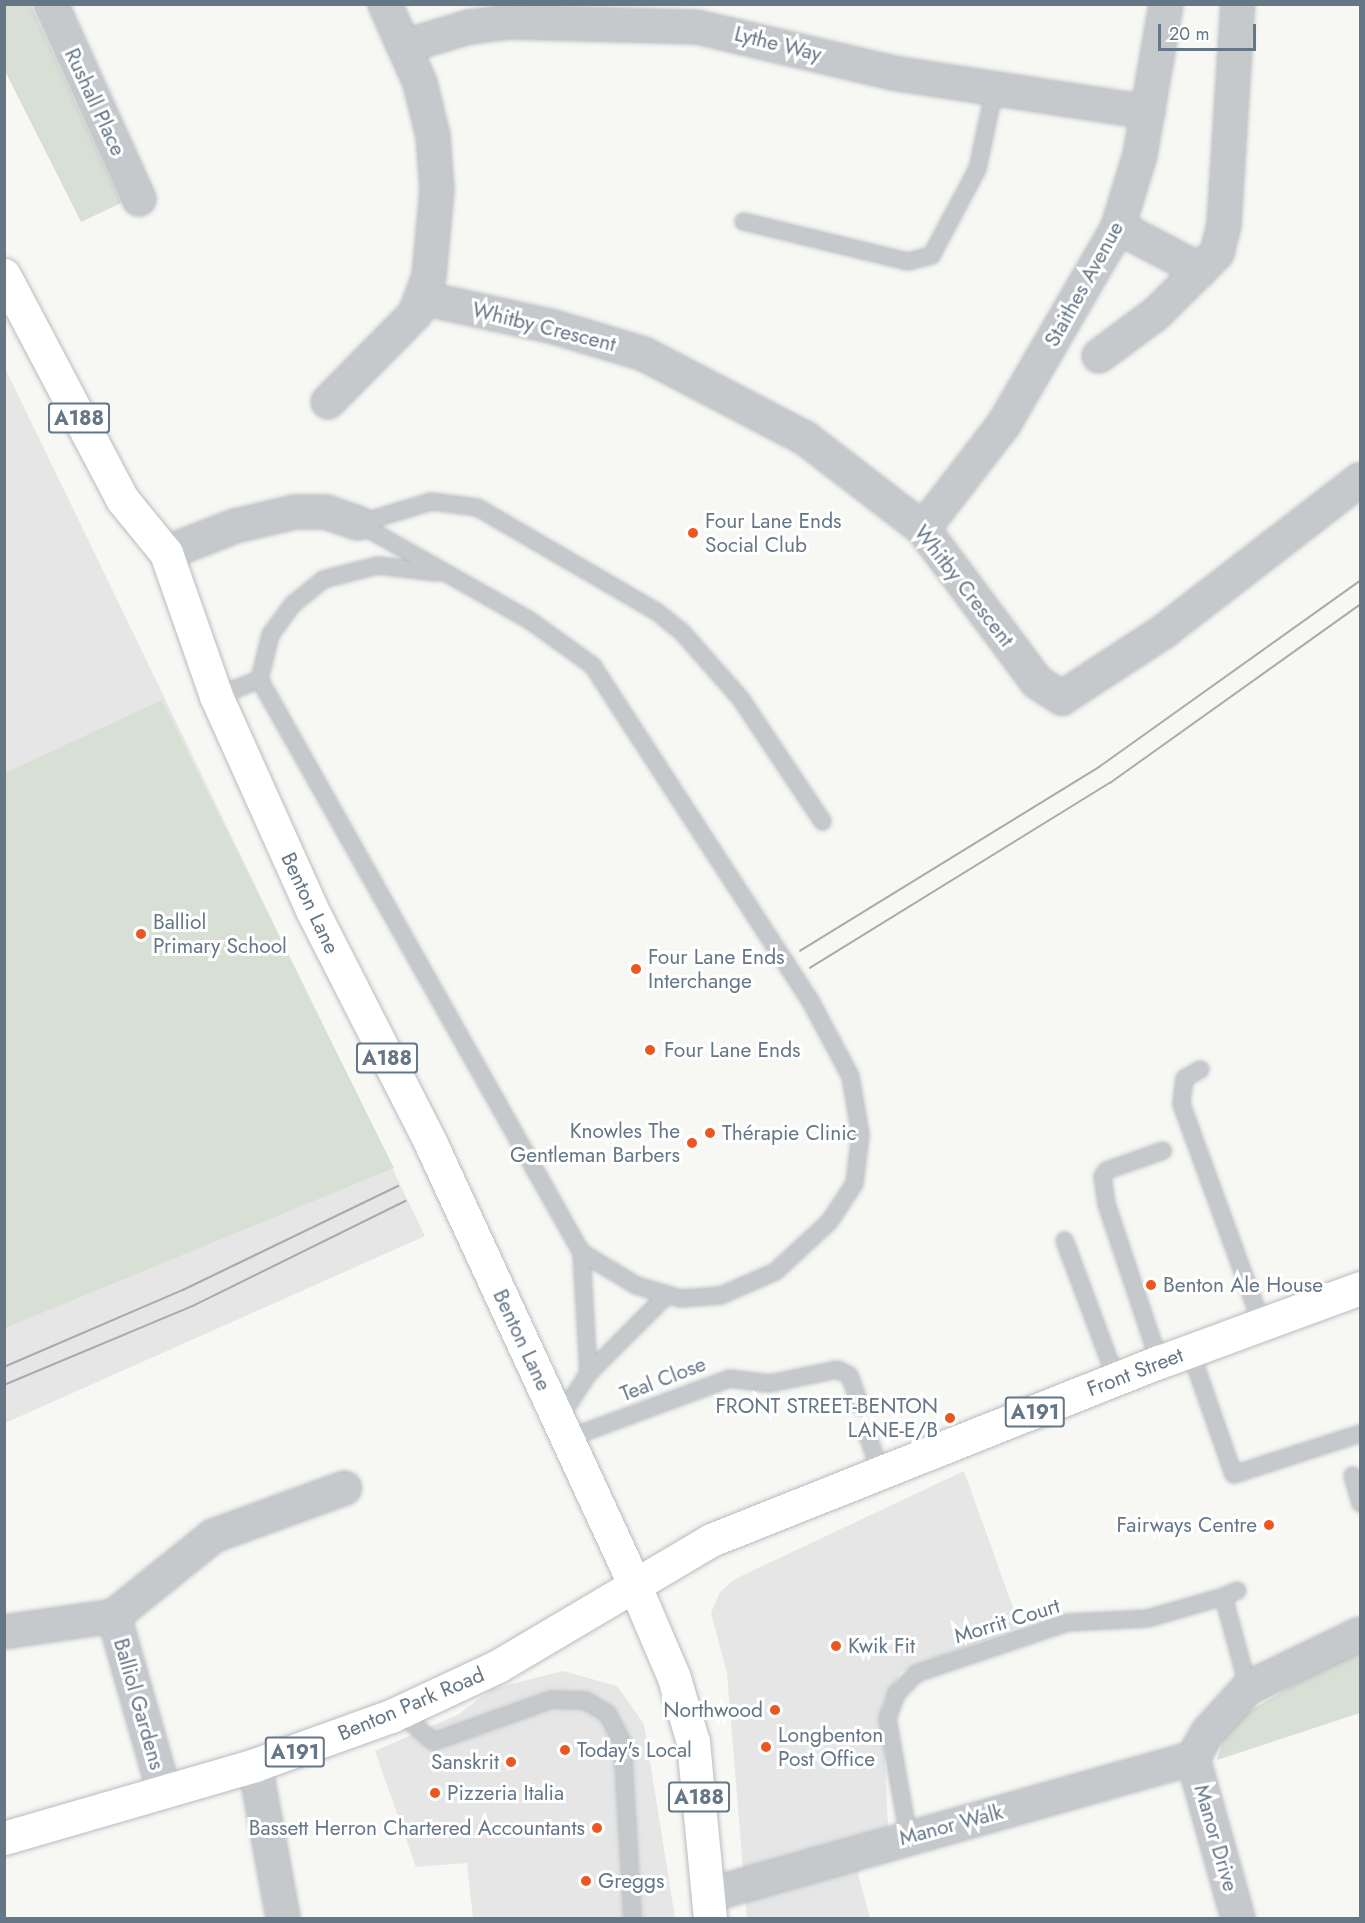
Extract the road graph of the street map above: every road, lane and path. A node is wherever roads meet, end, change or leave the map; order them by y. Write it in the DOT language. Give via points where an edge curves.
graph roads {
  1 [pos="51,4"];
  2 [pos="385,4"];
  3 [pos="1166,4"];
  4 [pos="1238,4"];
  5 [pos="405,46"];
  6 [pos="994,89"];
  7 [pos="1148,112"];
  8 [pos="140,199"];
  9 [pos="743,221"];
  10 [pos="1118,227"];
  11 [pos="1200,270"];
  12 [pos="4,275"];
  13 [pos="422,298"];
  14 [pos="1099,356"];
  15 [pos="328,402"];
  16 [pos="1360,480"];
  17 [pos="358,523"];
  18 [pos="922,529"];
  19 [pos="166,553"];
  20 [pos="441,573"];
  21 [pos="259,679"];
  22 [pos="216,696"];
  23 [pos="822,821"];
  24 [pos="1200,1069"];
  25 [pos="1163,1150"];
  26 [pos="1064,1240"];
  27 [pos="581,1252"];
  28 [pos="1360,1288"];
  29 [pos="665,1296"];
  30 [pos="1262,1324"];
  31 [pos="1190,1351"];
  32 [pos="1159,1362"];
  33 [pos="588,1373"];
  34 [pos="1116,1379"];
  35 [pos="860,1406"];
  36 [pos="562,1428"];
  37 [pos="1360,1433"];
  38 [pos="867,1435"];
  39 [pos="880,1471"];
  40 [pos="1352,1475"];
  41 [pos="345,1488"];
  42 [pos="1360,1503"];
  43 [pos="634,1584"];
  44 [pos="114,1616"];
  45 [pos="4,1632"];
  46 [pos="1360,1634"];
  47 [pos="1248,1689"];
  48 [pos="399,1712"];
  49 [pos="1193,1758"];
  50 [pos="255,1765"];
  51 [pos="164,1792"];
  52 [pos="908,1836"];
  53 [pos="4,1838"];
  54 [pos="710,1907"];
  55 [pos="283,1918"];
  56 [pos="632,1918"];
  57 [pos="1238,1918"];
  1 -- 8 [label="street, Rushall Place"];
  2 -- 5 [label="street"];
  3 -- 7 [label="street, Staithes Avenue"];
  4 -- 11 [label="street" via="1224,224 1217,253"];
  5 -- 6 [label="street, Lythe Way" via="469,27 507,22 657,24 729,32 893,73"];
  5 -- 13 [label="street" via="437,164 433,240"];
  6 -- 7 [label="street, Lythe Way"];
  6 -- 9 [label="lane" via="976,168 931,255 907,261"];
  7 -- 10 [label="street, Staithes Avenue"];
  10 -- 11 [label="street"];
  10 -- 18 [label="street, Staithes Avenue" via="1004,424"];
  11 -- 14 [label="street" via="1157,313"];
  12 -- 19 [label="main road, Benton Lane / A188" via="122,499"];
  13 -- 15 [label="street" via="396,336"];
  13 -- 18 [label="street, Whitby Crescent" via="602,339 691,374 805,438"];
  16 -- 18 [label="street, Whitby Crescent" via="1163,632 1062,698 1037,682"];
  17 -- 19 [label="street" via="326,512 295,512 235,526"];
  17 -- 20 [label="lane"];
  17 -- 23 [label="lane" via="431,501 477,507 656,611 689,639 740,698"];
  19 -- 22 [label="main road, Benton Lane / A188"];
  20 -- 21 [label="lane" via="377,565 323,579 292,604 270,634"];
  20 -- 29 [label="lane" via="551,633 605,680 808,997 850,1076 859,1115 860,1152 849,1194 829,1221 760,1280 720,1295"];
  21 -- 22 [label="lane"];
  21 -- 27 [label="lane"];
  22 -- 36 [label="main road, Benton Lane / A188" via="312,910 431,1144"];
  24 -- 30 [label="lane" via="1184,1078 1181,1104"];
  25 -- 32 [label="lane" via="1106,1170 1102,1176 1106,1204"];
  26 -- 34 [label="lane"];
  27 -- 29 [label="lane"];
  27 -- 33 [label="lane"];
  28 -- 30 [label="main road, Front Street / A191"];
  29 -- 33 [label="lane"];
  30 -- 31 [label="main road, Front Street / A191"];
  31 -- 32 [label="main road, Front Street / A191"];
  31 -- 37 [label="lane" via="1233,1474"];
  32 -- 34 [label="main road, Front Street / A191"];
  33 -- 36 [label="lane"];
  34 -- 39 [label="main road, Front Street / A191"];
  35 -- 36 [label="lane, Teal Close" via="849,1375 837,1369 769,1383 729,1378"];
  36 -- 43 [label="main road, Benton Lane / A188"];
  38 -- 39 [label="lane"];
  39 -- 43 [label="main road, Front Street / A191" via="711,1540"];
  40 -- 42 [label="lane"];
  41 -- 44 [label="street, Balliol Gardens" via="213,1536"];
  43 -- 48 [label="main road, Benton Park Road / A191" via="498,1666"];
  43 -- 54 [label="main road, Benton Lane / A188" via="674,1678 693,1743"];
  44 -- 45 [label="street, Balliol Gardens"];
  44 -- 51 [label="street, Balliol Gardens"];
  46 -- 47 [label="street"];
  47 -- 49 [label="street" via="1208,1732"];
  47 -- 52 [label="lane, Morrit Court" via="1230,1593 1147,1618 1066,1622 916,1673 896,1693 887,1718"];
  48 -- 50 [label="main road, Benton Park Road / A191"];
  48 -- 56 [label="lane" via="433,1741 551,1699 585,1700 607,1713 622,1743"];
  49 -- 52 [label="street, Manor Walk"];
  49 -- 57 [label="street, Manor Drive"];
  50 -- 51 [label="main road, Benton Park Road / A191"];
  50 -- 55 [label="street"];
  51 -- 53 [label="main road, Benton Park Road / A191"];
  52 -- 54 [label="street, Manor Walk"];
}
